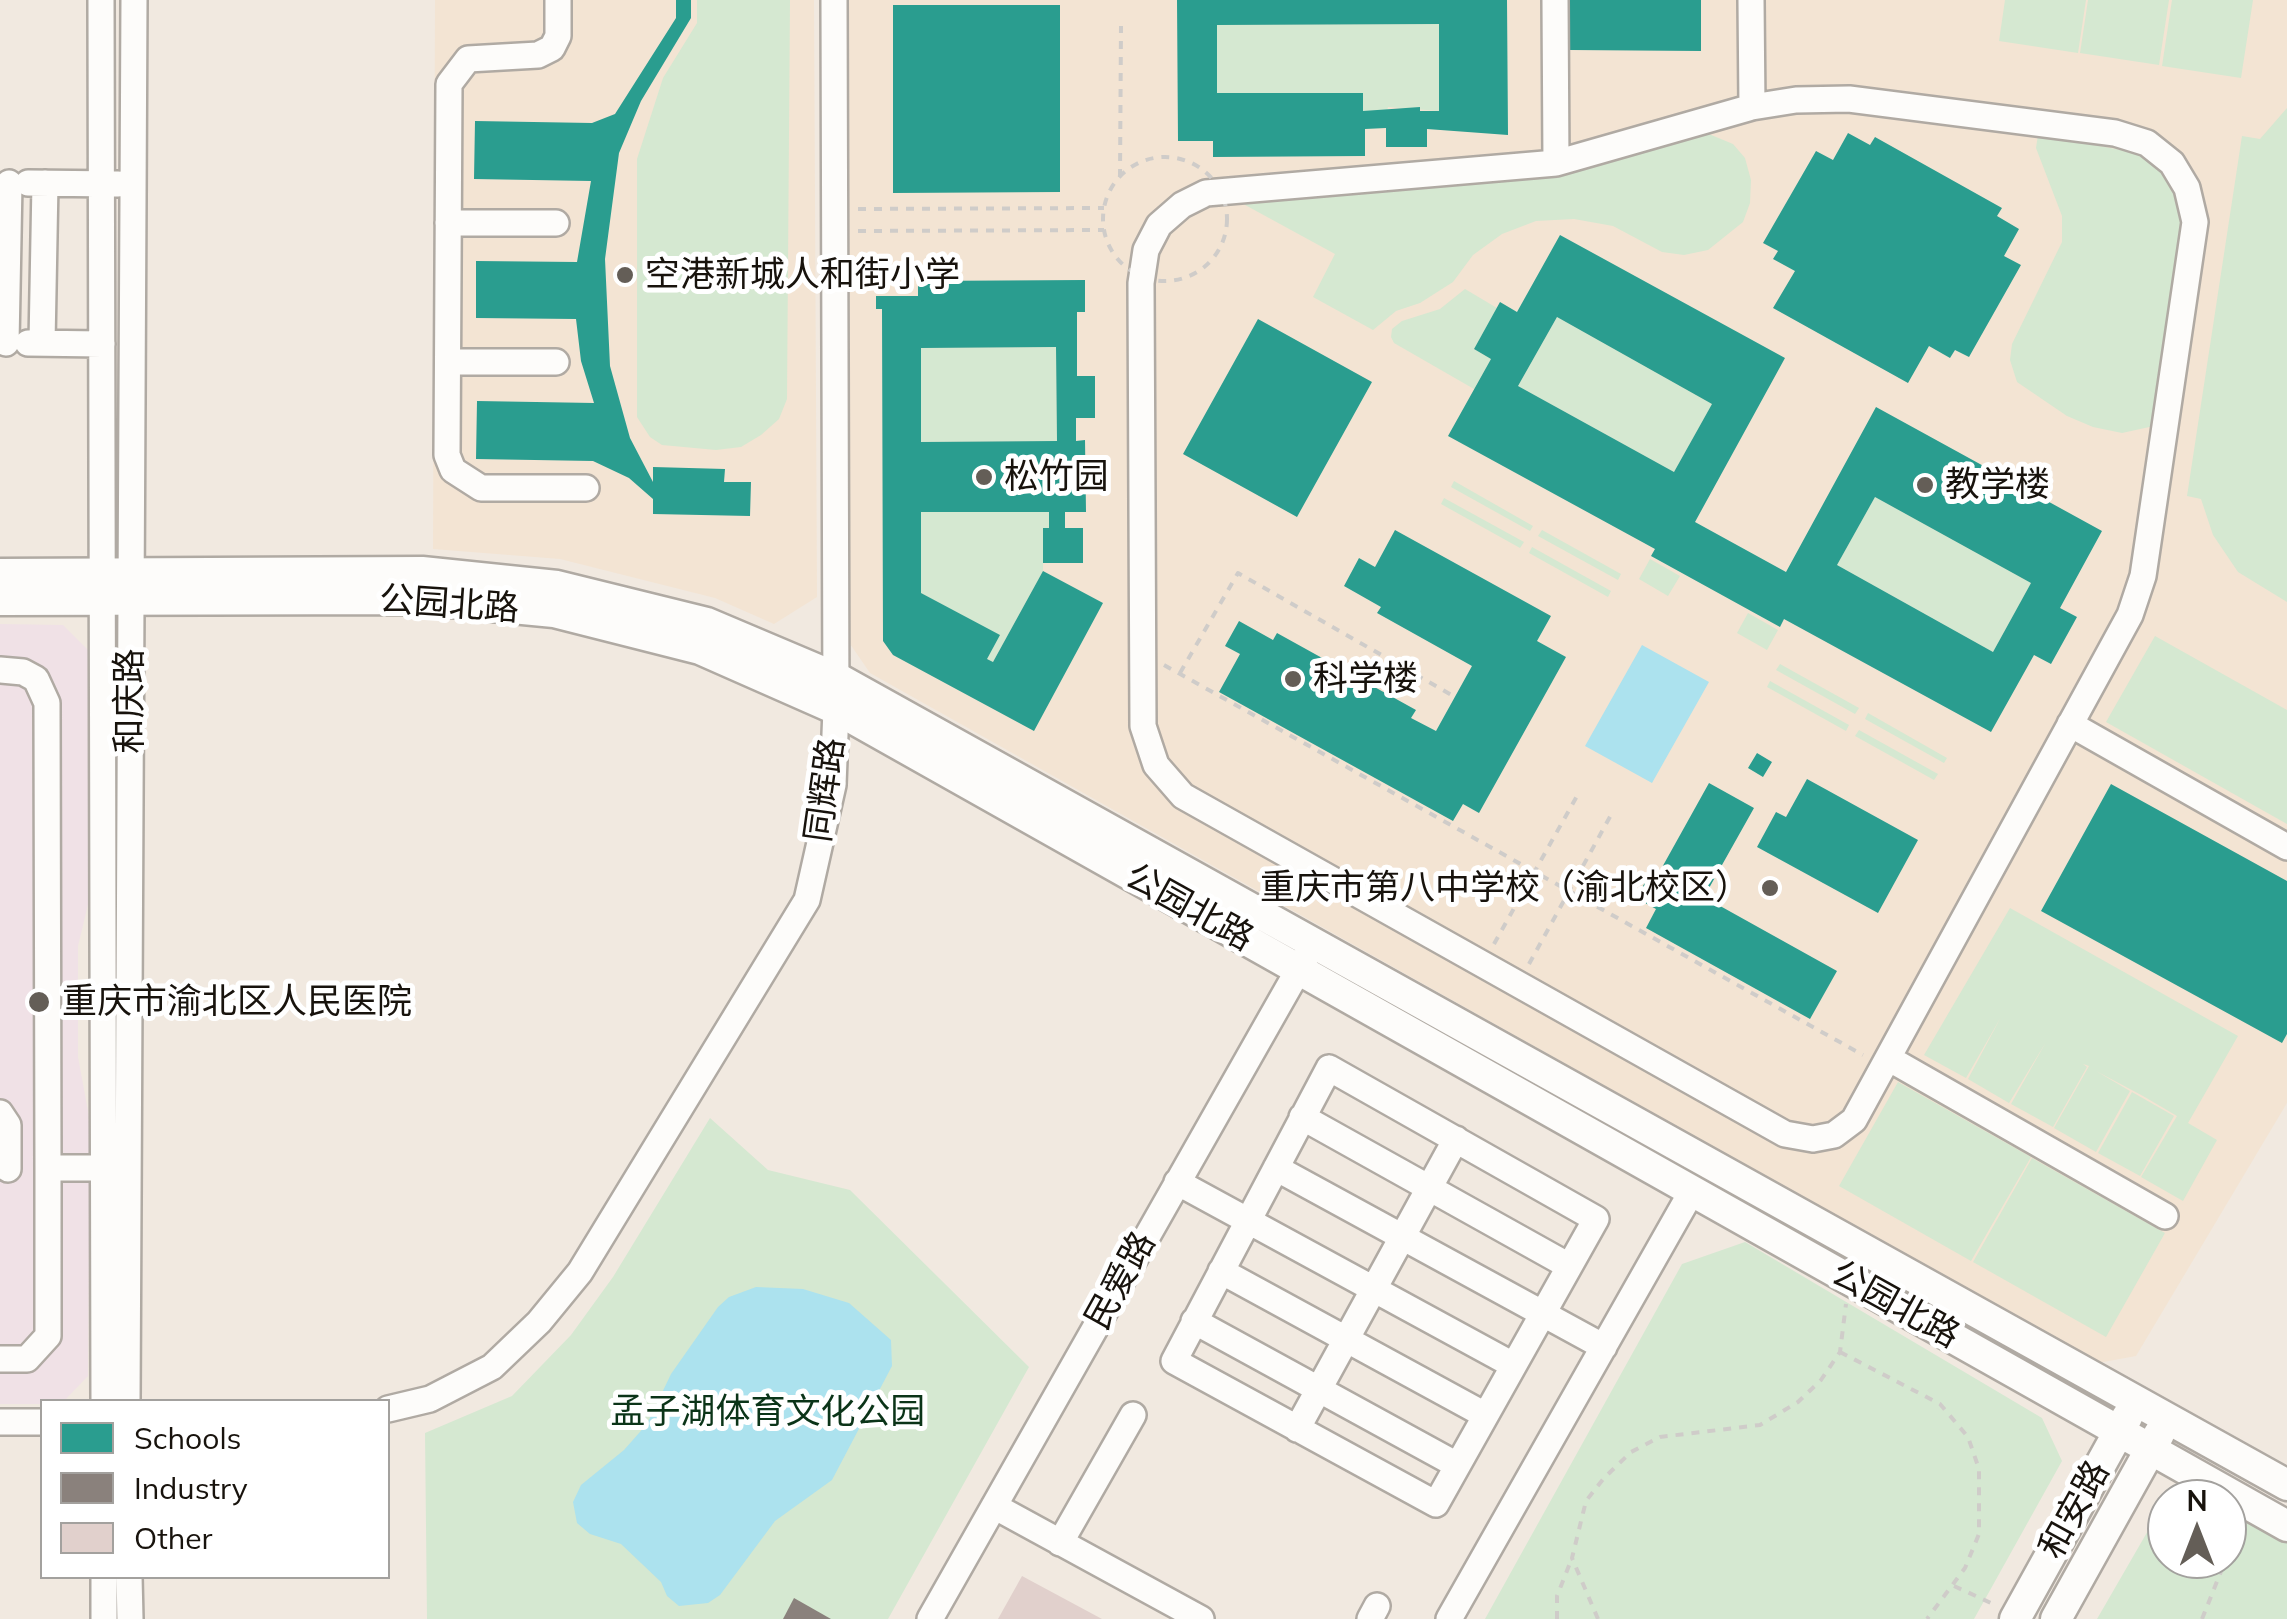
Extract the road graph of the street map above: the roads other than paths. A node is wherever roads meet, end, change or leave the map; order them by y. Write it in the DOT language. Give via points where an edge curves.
graph roads {
  1 [pos="101,0"];
  2 [pos="134,0"];
  3 [pos="558,0"];
  4 [pos="834,0"];
  5 [pos="1554,0"];
  6 [pos="1752,0"];
  7 [pos="1752,107"];
  8 [pos="1556,163"];
  9 [pos="4,183"];
  10 [pos="45,183"];
  11 [pos="102,184"];
  12 [pos="133,185"];
  13 [pos="448,223"];
  14 [pos="556,223"];
  15 [pos="3,343"];
  16 [pos="42,343"];
  17 [pos="102,344"];
  18 [pos="448,362"];
  19 [pos="556,362"];
  20 [pos="586,488"];
  21 [pos="0,574"];
  22 [pos="117,587"];
  23 [pos="0,600"];
  24 [pos="0,670"];
  25 [pos="836,693"];
  26 [pos="2070,724"];
  27 [pos="2287,847"];
  28 [pos="1305,957"];
  29 [pos="1886,1062"];
  30 [pos="0,1114"];
  31 [pos="1302,1118"];
  32 [pos="1456,1139"];
  33 [pos="116,1168"];
  34 [pos="1276,1168"];
  35 [pos="4,1169"];
  36 [pos="48,1181"];
  37 [pos="1177,1182"];
  38 [pos="1429,1188"];
  39 [pos="1692,1191"];
  40 [pos="2165,1216"];
  41 [pos="1248,1219"];
  42 [pos="1402,1238"];
  43 [pos="1569,1266"];
  44 [pos="1221,1271"];
  45 [pos="1374,1289"];
  46 [pos="1541,1316"];
  47 [pos="1194,1321"];
  48 [pos="1347,1340"];
  49 [pos="1604,1347"];
  50 [pos="0,1359"];
  51 [pos="1513,1365"];
  52 [pos="1319,1390"];
  53 [pos="104,1399"];
  54 [pos="127,1399"];
  55 [pos="2137,1401"];
  56 [pos="390,1409"];
  57 [pos="1132,1415"];
  58 [pos="1485,1415"];
  59 [pos="2168,1419"];
  60 [pos="0,1422"];
  61 [pos="40,1422"];
  62 [pos="1297,1429"];
  63 [pos="2118,1431"];
  64 [pos="2151,1449"];
  65 [pos="1457,1466"];
  66 [pos="2287,1485"];
  67 [pos="994,1506"];
  68 [pos="2287,1526"];
  69 [pos="1060,1543"];
  70 [pos="104,1579"];
  71 [pos="129,1579"];
  72 [pos="2003,1611"];
  73 [pos="104,1619"];
  74 [pos="130,1619"];
  75 [pos="930,1619"];
  76 [pos="1201,1619"];
  77 [pos="1449,1619"];
  78 [pos="2056,1619"];
  1 -- 11 [label="street, 和庆路"];
  2 -- 12 [label="street, 和庆路"];
  3 -- 13 [label="street" via="552,48 538,55 483,55 455,70 449,84"];
  4 -- 25 [label="street, 同辉路"];
  5 -- 8 [label="street"];
  6 -- 7 [label="street"];
  7 -- 8 [label="street"];
  7 -- 26 [label="street" via="1850,99 2115,133 2147,144 2172,163 2187,188 2196,222 2143,576 2130,615"];
  8 -- 29 [label="street" via="1206,194 1159,226 1146,250 1141,283 1143,726 1156,765 1183,796 1785,1134 1834,1135 1854,1120"];
  9 -- 10 [label="street"];
  9 -- 15 [label="street"];
  10 -- 11 [label="street"];
  10 -- 16 [label="street"];
  11 -- 12 [label="street"];
  11 -- 17 [label="street, 和庆路"];
  12 -- 22 [label="street, 和庆路"];
  13 -- 14 [label="street"];
  13 -- 18 [label="street"];
  15 -- 16 [label="street"];
  16 -- 17 [label="street"];
  17 -- 22 [label="street, 和庆路"];
  18 -- 19 [label="street"];
  18 -- 20 [label="street" via="447,455 465,481 482,488"];
  21 -- 22 [label="main road, 公园北路"];
  22 -- 23 [label="main road, 公园北路"];
  22 -- 25 [label="main road, 公园北路" via="419,599 554,612"];
  22 -- 33 [label="street, 和庆路"];
  24 -- 36 [label="street" via="36,679 48,703"];
  25 -- 28 [label="main road, 公园北路"];
  25 -- 56 [label="street, 同辉路" via="833,785 807,900 580,1272 492,1366 430,1399"];
  26 -- 27 [label="street"];
  26 -- 29 [label="street"];
  28 -- 37 [label="street, 民爱路"];
  28 -- 39 [label="main road, 公园北路"];
  28 -- 55 [label="main road, 公园北路"];
  29 -- 40 [label="street"];
  30 -- 35 [label="street" via="8,1124"];
  31 -- 32 [label="street" via="1328,1068"];
  31 -- 34 [label="street"];
  31 -- 38 [label="street"];
  32 -- 38 [label="street"];
  32 -- 43 [label="street" via="1596,1219"];
  33 -- 36 [label="street"];
  33 -- 53 [label="street, 和庆路"];
  33 -- 54 [label="street, 和庆路"];
  34 -- 41 [label="street"];
  34 -- 42 [label="street"];
  35 -- 36 [label="street"];
  36 -- 50 [label="street" via="48,1336 27,1359"];
  37 -- 41 [label="street"];
  37 -- 67 [label="street, 民爱路"];
  38 -- 42 [label="street"];
  38 -- 43 [label="street"];
  39 -- 49 [label="street"];
  39 -- 63 [label="main road, 公园北路"];
  41 -- 44 [label="street"];
  41 -- 45 [label="street"];
  42 -- 45 [label="street"];
  42 -- 46 [label="street"];
  43 -- 46 [label="street"];
  44 -- 47 [label="street"];
  44 -- 48 [label="street"];
  45 -- 48 [label="street"];
  45 -- 51 [label="street"];
  46 -- 49 [label="street"];
  46 -- 51 [label="street"];
  47 -- 52 [label="street"];
  47 -- 62 [label="street" via="1174,1361"];
  48 -- 52 [label="street"];
  48 -- 58 [label="street"];
  49 -- 77 [label="street"];
  51 -- 58 [label="street"];
  52 -- 62 [label="street"];
  52 -- 65 [label="street"];
  55 -- 59 [label="main road, 公园北路"];
  55 -- 63 [label="main road, 和安路"];
  57 -- 69 [label="street"];
  58 -- 65 [label="street"];
  59 -- 64 [label="main road, 和安路"];
  59 -- 66 [label="main road, 公园北路"];
  60 -- 61 [label="street"];
  62 -- 65 [label="street" via="1436,1504"];
  63 -- 64 [label="main road, 公园北路"];
  63 -- 72 [label="main road, 和安路"];
  64 -- 68 [label="main road, 公园北路"];
  64 -- 78 [label="main road, 和安路"];
  67 -- 69 [label="street"];
  67 -- 75 [label="street, 民爱路"];
  69 -- 76 [label="street"];
  70 -- 73 [label="street"];
  71 -- 74 [label="street"];
}
